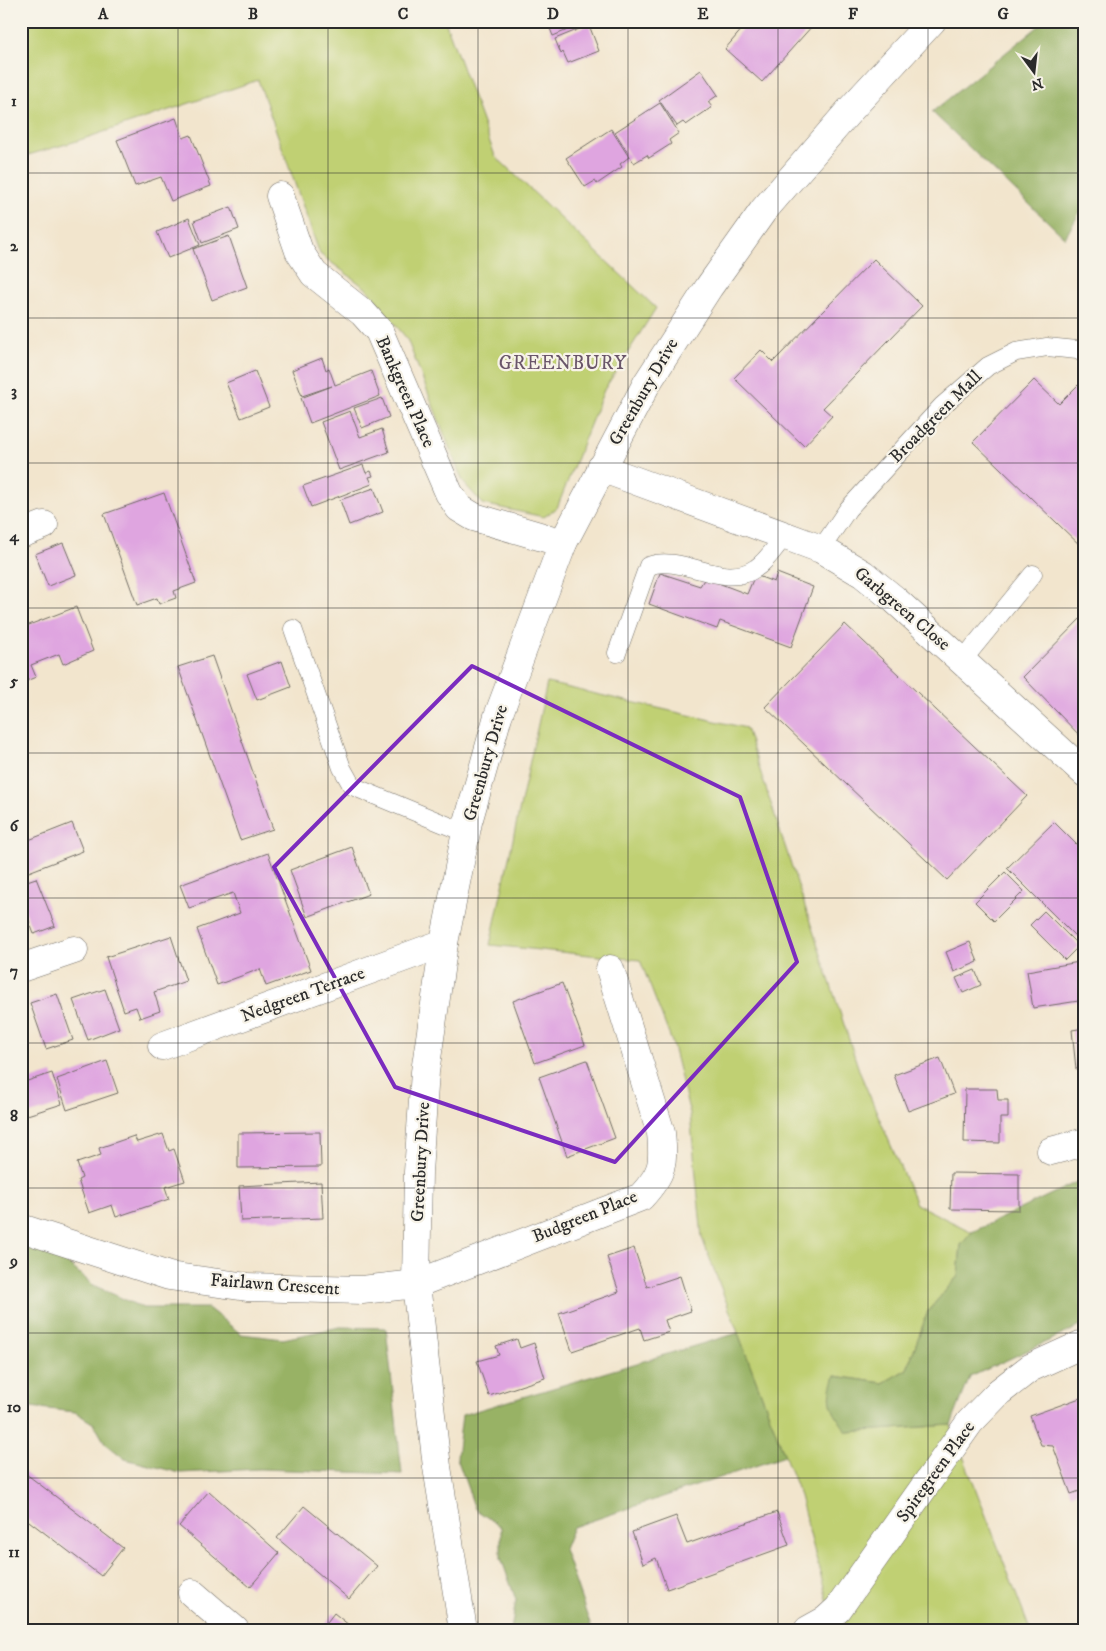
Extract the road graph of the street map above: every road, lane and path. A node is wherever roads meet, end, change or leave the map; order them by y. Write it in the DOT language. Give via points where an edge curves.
graph roads {
  1 [pos="932,21"];
  2 [pos="280,196"];
  3 [pos="1085,354"];
  4 [pos="601,468"];
  5 [pos="784,537"];
  6 [pos="563,544"];
  7 [pos="821,549"];
  8 [pos="1033,574"];
  9 [pos="293,629"];
  10 [pos="617,653"];
  11 [pos="962,661"];
  12 [pos="1085,773"];
  13 [pos="466,832"];
  14 [pos="444,943"];
  15 [pos="74,950"];
  16 [pos="21,968"];
  17 [pos="610,969"];
  18 [pos="162,1046"];
  19 [pos="1085,1142"];
  20 [pos="1051,1150"];
  21 [pos="21,1228"];
  22 [pos="416,1284"];
  23 [pos="1085,1343"];
  24 [pos="192,1593"];
  25 [pos="811,1629"];
  26 [pos="235,1630"];
  27 [pos="463,1630"];
  1 -- 4 [label="street, Greenbury Drive" via="763,211 708,287 646,383"];
  2 -- 6 [label="street, Bankgreen Place" via="299,251 314,274 363,312 379,331 449,493 459,508 474,518"];
  3 -- 7 [label="lane, Broadgreen Mall" via="1047,347 1016,352 988,366 942,406 848,509"];
  4 -- 5 [label="street, Garbgreen Close"];
  4 -- 6 [label="street, Greenbury Drive"];
  5 -- 7 [label="street, Garbgreen Close"];
  5 -- 10 [label="lane" via="748,574 736,576 664,563 648,566"];
  6 -- 13 [label="street, Greenbury Drive" via="498,716"];
  7 -- 11 [label="street, Garbgreen Close" via="863,574"];
  8 -- 11 [label="lane"];
  9 -- 13 [label="lane" via="342,768 352,786"];
  11 -- 12 [label="street, Garbgreen Close"];
  13 -- 14 [label="street, Greenbury Drive"];
  14 -- 18 [label="street, Nedgreen Terrace"];
  14 -- 22 [label="street, Greenbury Drive" via="426,1072 418,1172"];
  15 -- 16 [label="street"];
  17 -- 22 [label="street, Budgreen Place" via="661,1133 664,1158 657,1180 641,1197"];
  19 -- 20 [label="street"];
  21 -- 22 [label="street, Fairlawn Crescent" via="169,1276 247,1287 362,1290"];
  22 -- 27 [label="street, Greenbury Drive" via="438,1466"];
  23 -- 25 [label="street, Spiregreen Place" via="1030,1368 999,1392 970,1422 838,1608"];
  24 -- 26 [label="street"];
}
